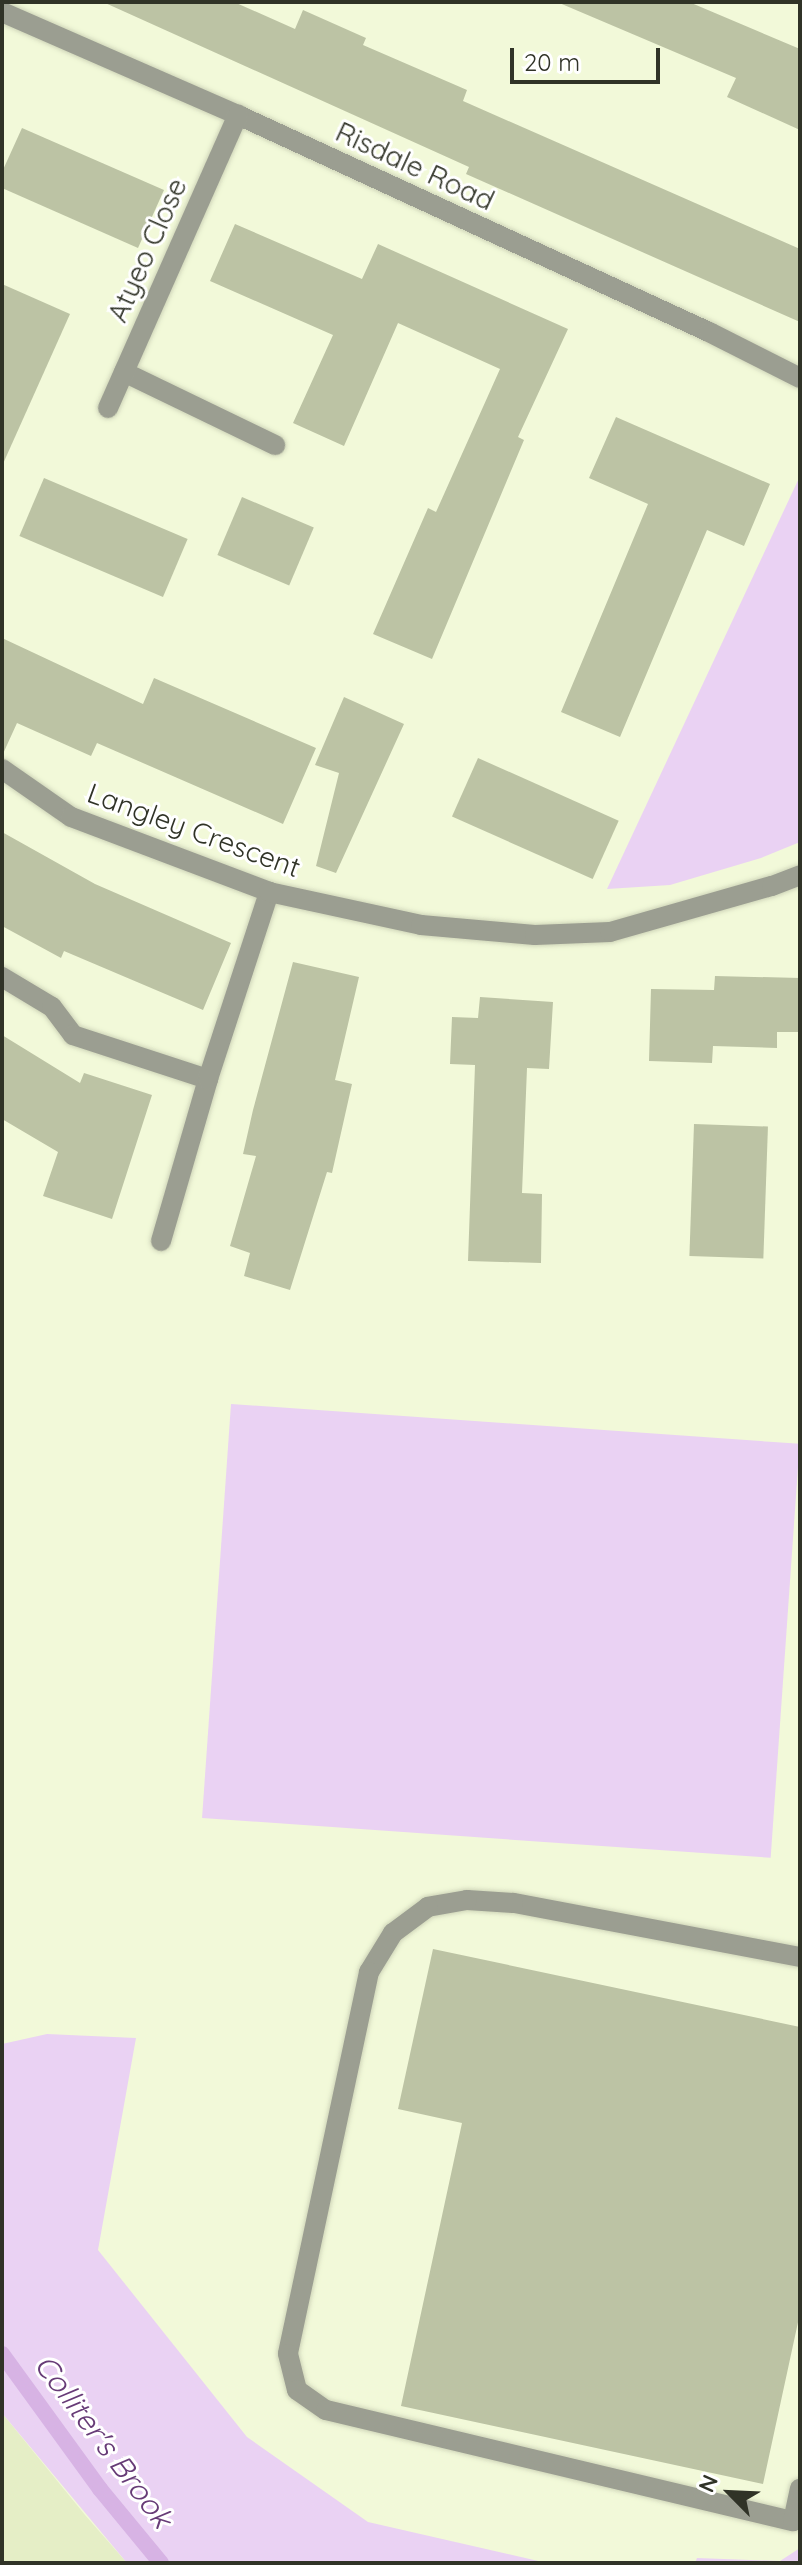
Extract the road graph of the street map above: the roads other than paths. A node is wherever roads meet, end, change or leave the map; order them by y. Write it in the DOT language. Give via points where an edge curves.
graph roads {
  1 [pos="2,12"];
  2 [pos="238,115"];
  3 [pos="124,372"];
  4 [pos="800,378"];
  5 [pos="108,408"];
  6 [pos="275,445"];
  7 [pos="2,769"];
  8 [pos="800,875"];
  9 [pos="269,892"];
  10 [pos="2,977"];
  11 [pos="208,1079"];
  12 [pos="161,1241"];
  13 [pos="800,1957"];
  14 [pos="800,2489"];
  1 -- 2 [label="street, Risdale Road"];
  2 -- 3 [label="street, Atyeo Close"];
  2 -- 4 [label="street, Risdale Road"];
  3 -- 5 [label="street, Atyeo Close"];
  3 -- 6 [label="street"];
  7 -- 9 [label="street, Langley Crescent" via="71,817"];
  8 -- 9 [label="street, Langley Crescent" via="610,932 535,935 421,925"];
  9 -- 11 [label="street"];
  10 -- 11 [label="street" via="52,1007 73,1035"];
  11 -- 12 [label="street"];
  13 -- 14 [label="street" via="513,1903 467,1900 428,1907 393,1933 369,1972 288,2354 297,2390 326,2410 793,2521"];
}
